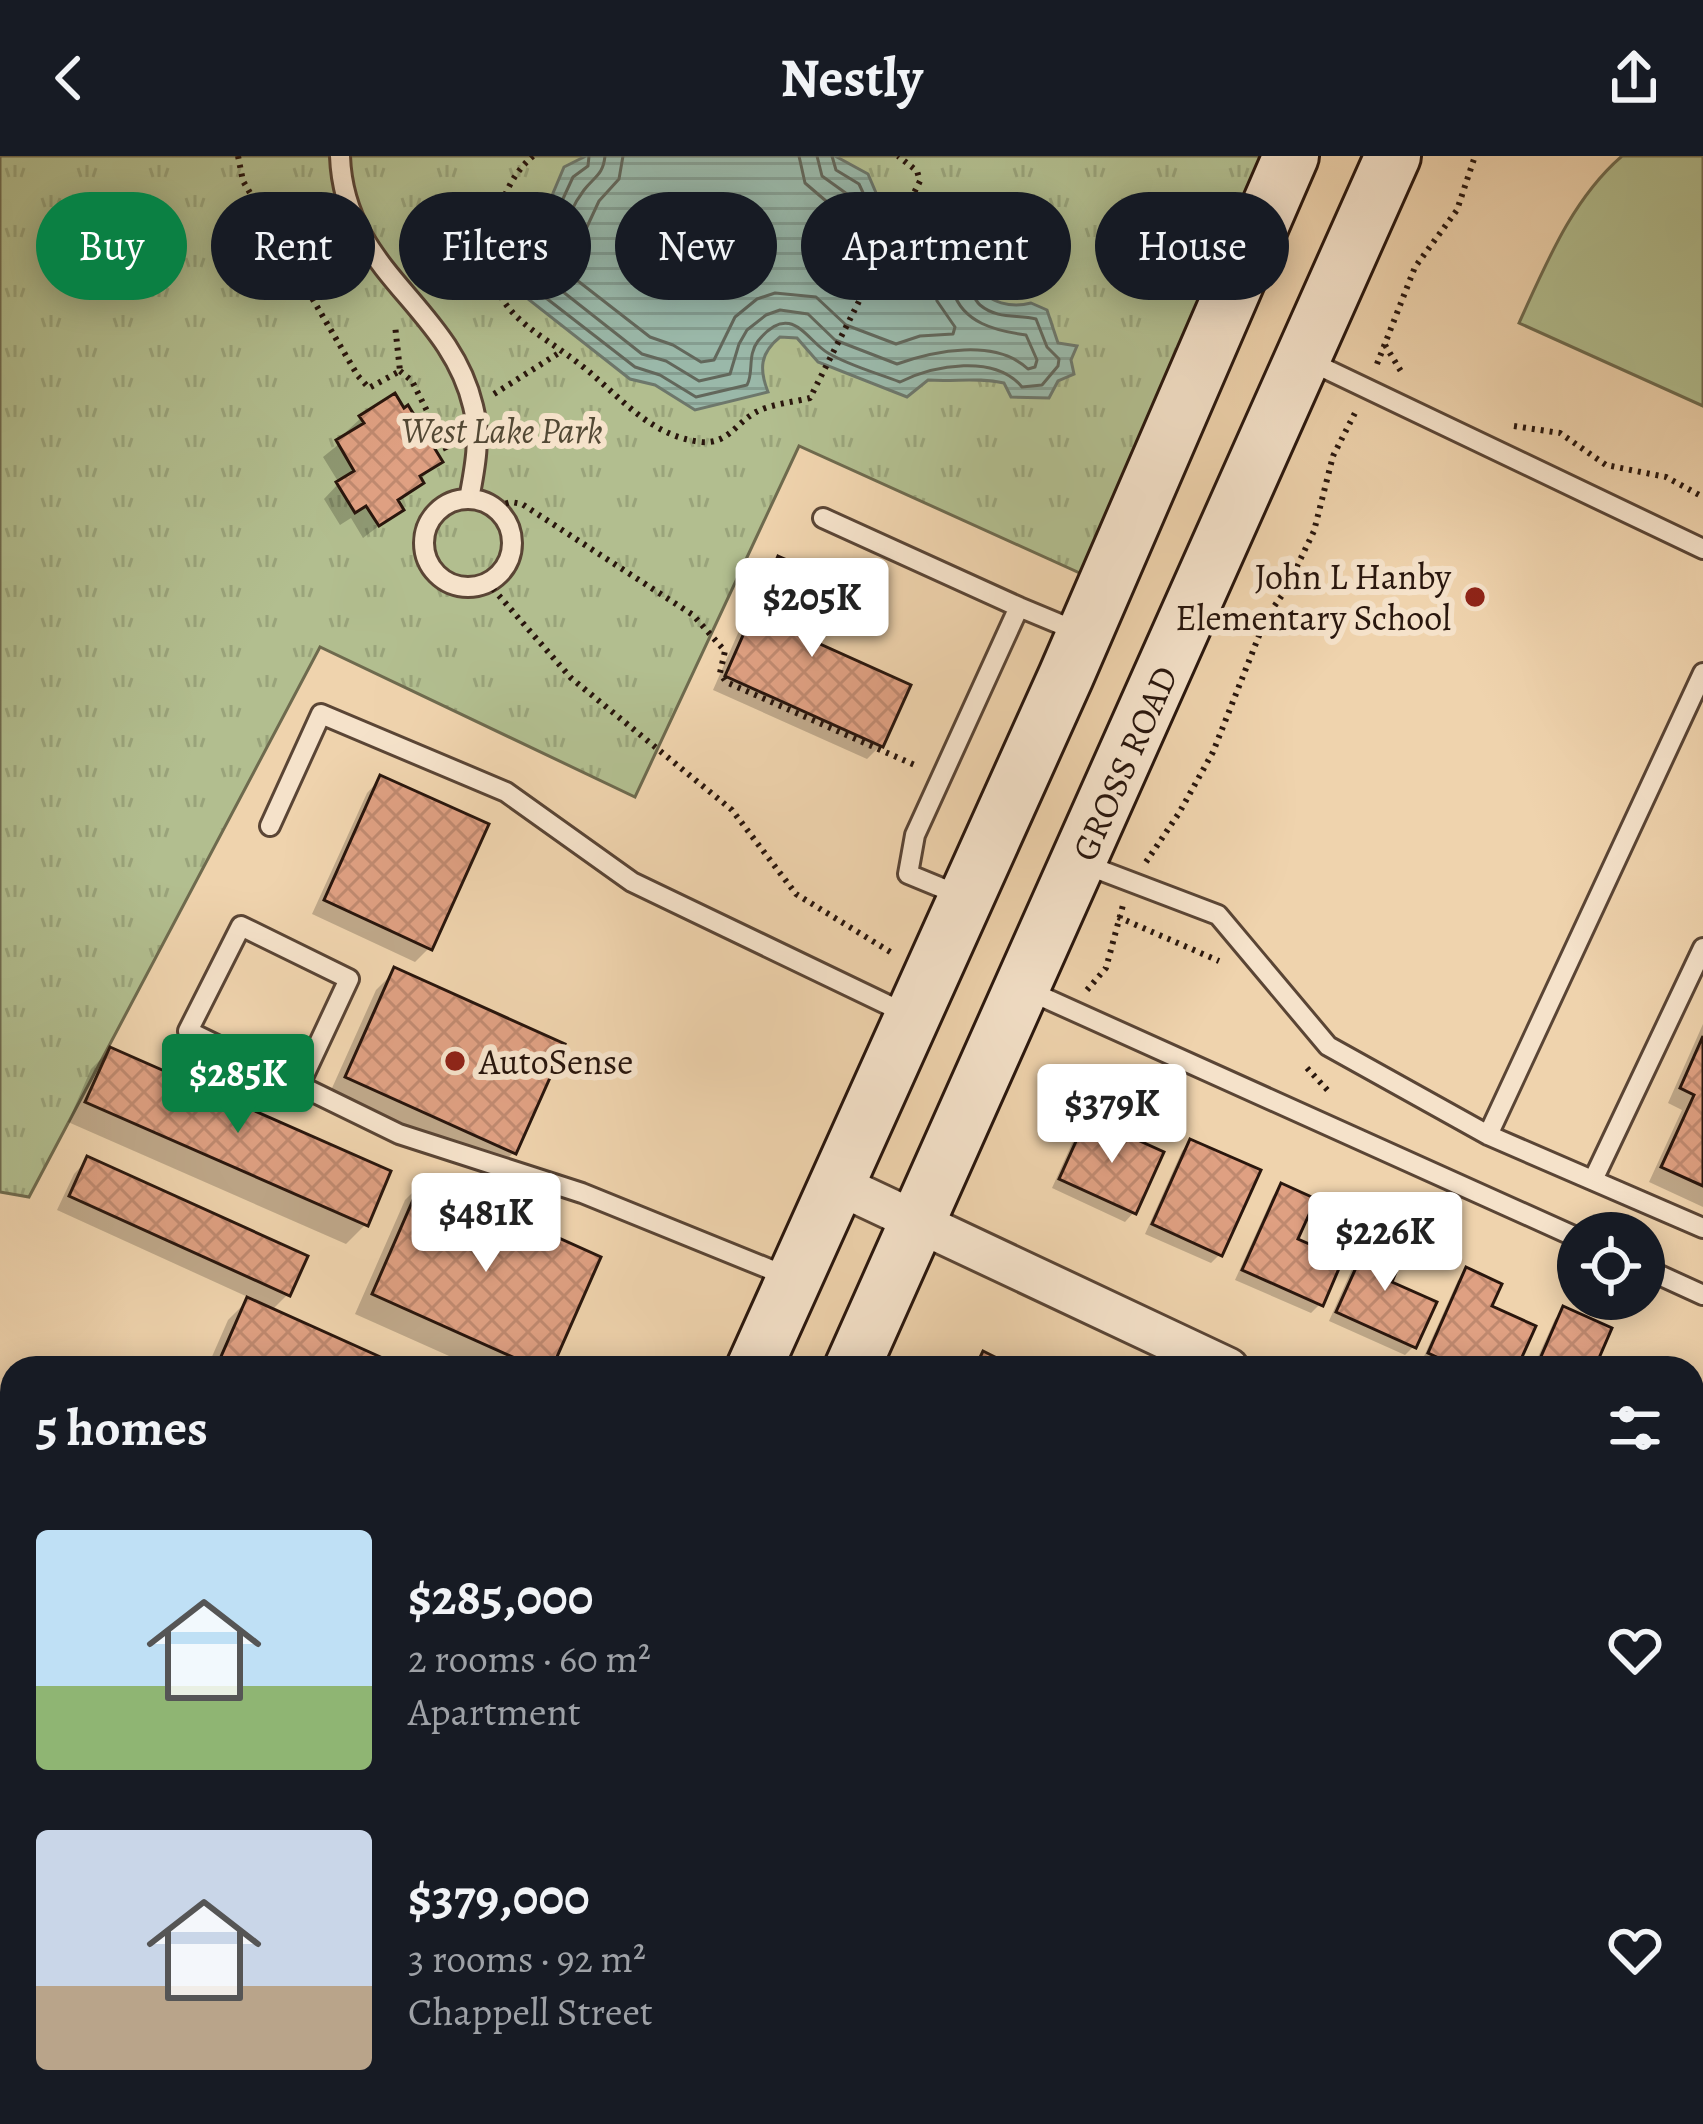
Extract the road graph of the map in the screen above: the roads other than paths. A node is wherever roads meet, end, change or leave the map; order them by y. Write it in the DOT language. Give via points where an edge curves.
graph roads {
  1 [pos="340,156"];
  2 [pos="1291,156"];
  3 [pos="1394,156"];
  4 [pos="1220,317"];
  5 [pos="1303,357"];
  6 [pos="471,489"];
  7 [pos="823,518"];
  8 [pos="1703,550"];
  9 [pos="1019,607"];
  10 [pos="1084,634"];
  11 [pos="1703,674"];
  12 [pos="270,826"];
  13 [pos="1079,863"];
  14 [pos="967,898"];
  15 [pos="1703,948"];
  16 [pos="923,996"];
  17 [pos="1044,997"];
  18 [pos="299,1086"];
  19 [pos="1488,1135"];
  20 [pos="1593,1180"];
  21 [pos="839,1185"];
  22 [pos="918,1223"];
  23 [pos="1703,1228"];
  24 [pos="1557,1229"];
  25 [pos="1665,1278"];
  26 [pos="794,1279"];
  27 [pos="1703,1295"];
  28 [pos="759,1356"];
  29 [pos="857,1356"];
  30 [pos="1202,1356"];
  1 -- 6 [label="lane" via="341,187 362,240 461,371 478,445"];
  2 -- 4 [label="main road"];
  3 -- 5 [label="main road, GROSS ROAD"];
  4 -- 5 [label="main road"];
  4 -- 10 [label="main road"];
  5 -- 8 [label="lane"];
  5 -- 13 [label="main road, GROSS ROAD"];
  6 -- 6 [label="lane" via="436,512 425,546 442,578 476,586 506,566 512,548 511,530"];
  7 -- 9 [label="lane"];
  9 -- 10 [label="lane"];
  9 -- 14 [label="lane" via="915,835 908,874"];
  10 -- 14 [label="main road"];
  11 -- 19 [label="lane"];
  12 -- 16 [label="lane" via="321,714 506,792 632,882"];
  13 -- 17 [label="main road, GROSS ROAD"];
  13 -- 19 [label="lane" via="1218,915 1328,1046"];
  14 -- 16 [label="main road"];
  15 -- 20 [label="lane"];
  16 -- 21 [label="main road"];
  17 -- 22 [label="main road, GROSS ROAD"];
  17 -- 24 [label="lane"];
  18 -- 18 [label="lane" via="188,1031 241,926 349,979"];
  18 -- 26 [label="lane" via="399,1133 582,1193"];
  19 -- 20 [label="lane"];
  20 -- 23 [label="lane"];
  21 -- 22 [label="street"];
  21 -- 26 [label="main road"];
  22 -- 29 [label="main road, GROSS ROAD"];
  22 -- 30 [label="street"];
  25 -- 27 [label="lane"];
  26 -- 28 [label="main road"];
}
